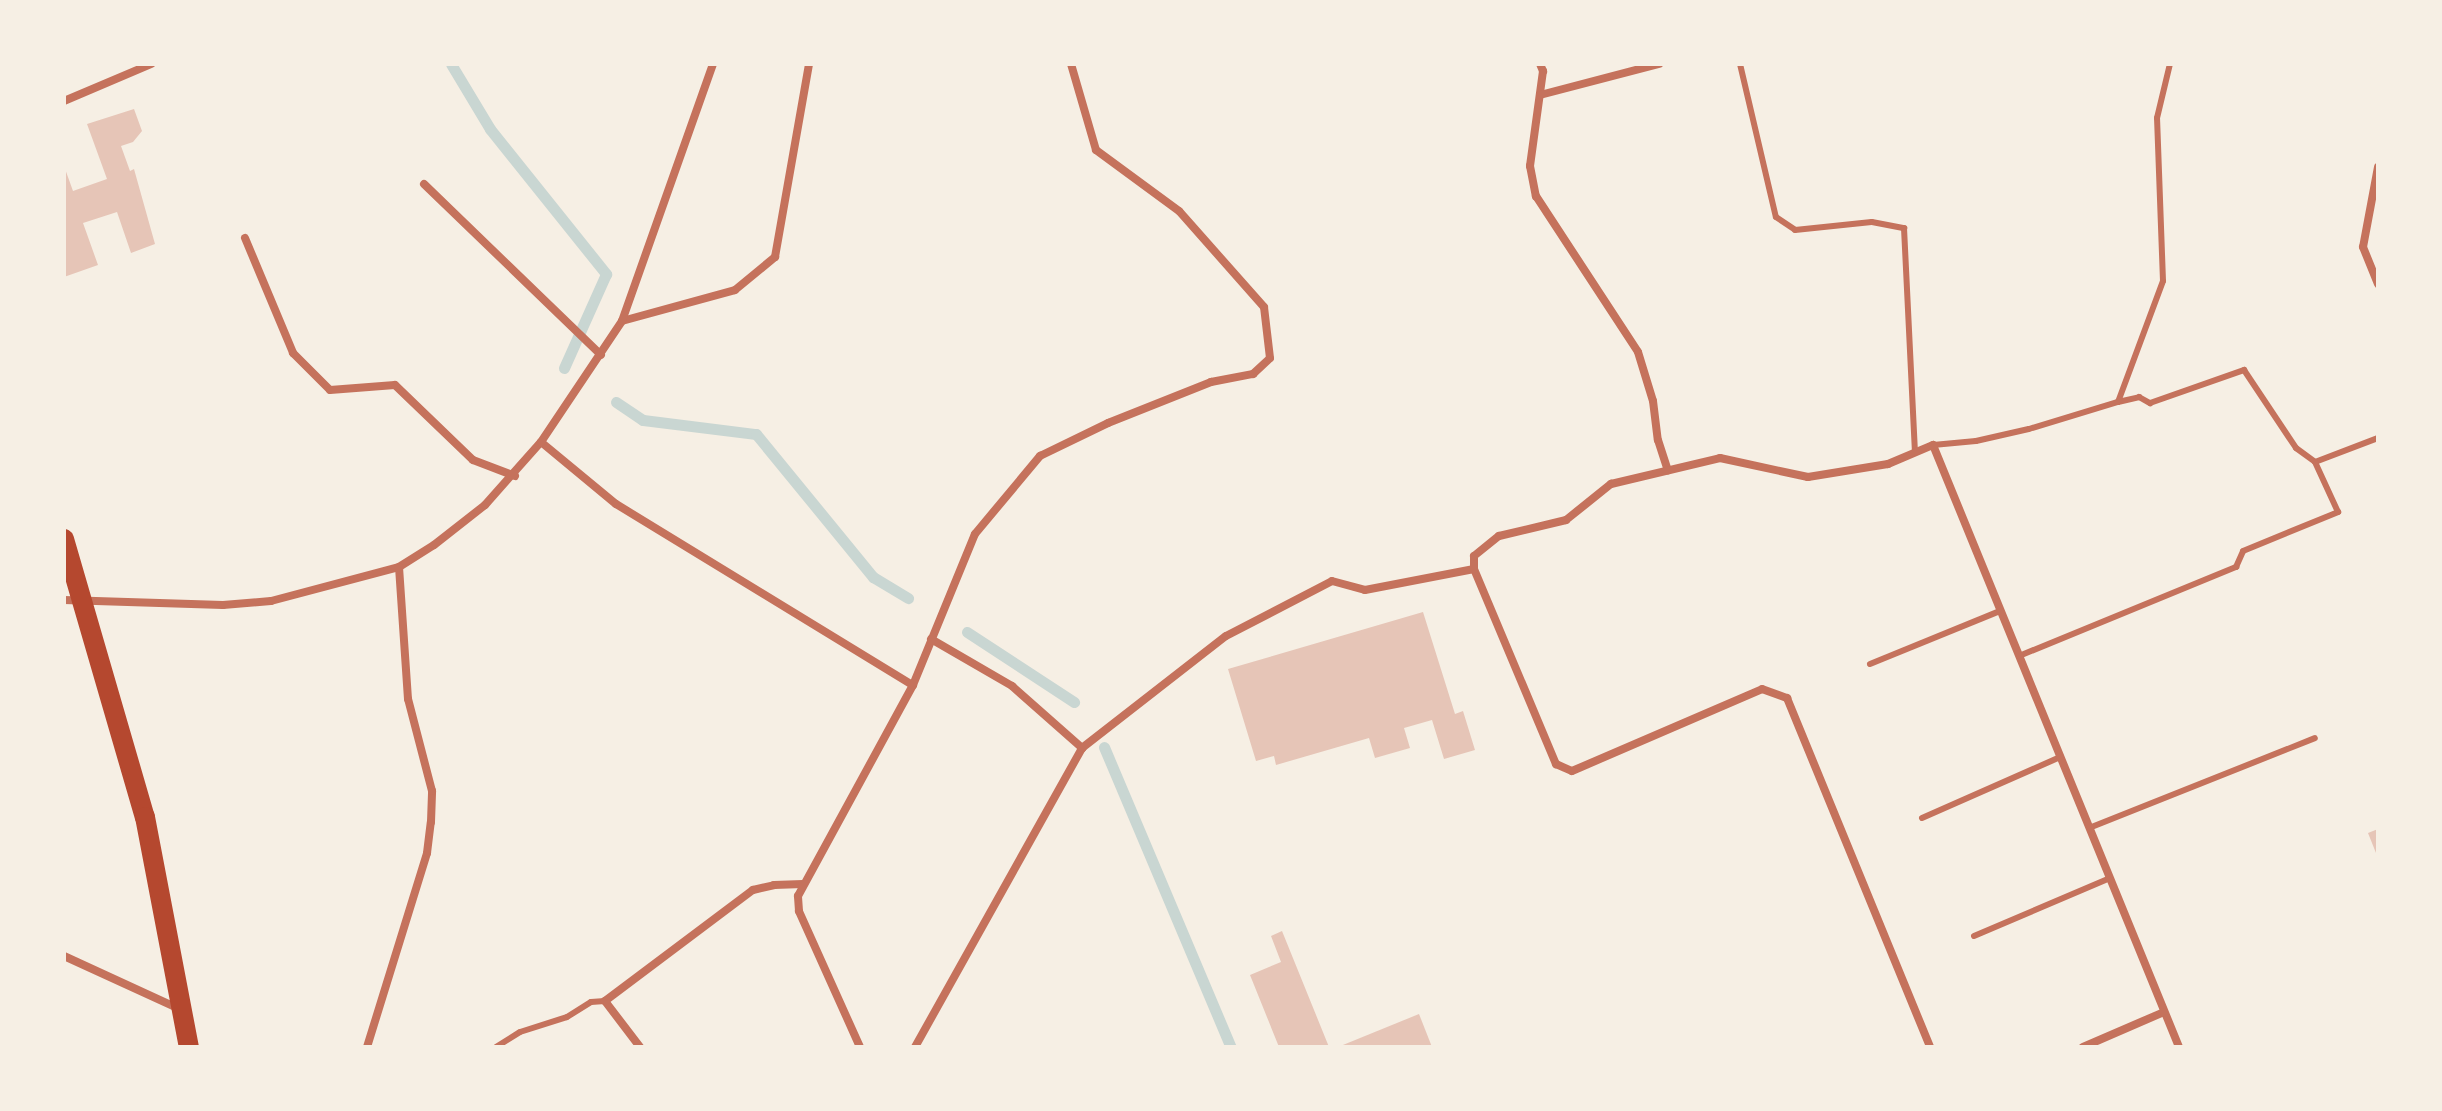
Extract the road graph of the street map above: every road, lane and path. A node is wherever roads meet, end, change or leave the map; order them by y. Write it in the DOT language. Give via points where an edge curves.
graph roads {
  1 [pos="151,64"];
  2 [pos="713,64"];
  3 [pos="809,64"];
  4 [pos="1071,64"];
  5 [pos="1540,64"];
  6 [pos="1659,64"];
  7 [pos="1740,64"];
  8 [pos="2170,64"];
  9 [pos="1540,95"];
  10 [pos="64,101"];
  11 [pos="2378,167"];
  12 [pos="424,184"];
  13 [pos="245,238"];
  14 [pos="2378,284"];
  15 [pos="622,321"];
  16 [pos="601,355"];
  17 [pos="2118,402"];
  18 [pos="2378,438"];
  19 [pos="541,442"];
  20 [pos="1933,445"];
  21 [pos="1915,450"];
  22 [pos="2315,462"];
  23 [pos="1668,470"];
  24 [pos="515,476"];
  25 [pos="64,539"];
  26 [pos="399,567"];
  27 [pos="1474,569"];
  28 [pos="64,600"];
  29 [pos="85,603"];
  30 [pos="2000,611"];
  31 [pos="931,639"];
  32 [pos="2019,656"];
  33 [pos="1870,664"];
  34 [pos="913,685"];
  35 [pos="2315,738"];
  36 [pos="1082,748"];
  37 [pos="2060,757"];
  38 [pos="1922,818"];
  39 [pos="2089,828"];
  40 [pos="2110,878"];
  41 [pos="803,884"];
  42 [pos="1974,936"];
  43 [pos="64,956"];
  44 [pos="605,1001"];
  45 [pos="184,1011"];
  46 [pos="2164,1012"];
  47 [pos="189,1047"];
  48 [pos="367,1047"];
  49 [pos="496,1047"];
  50 [pos="640,1047"];
  51 [pos="860,1047"];
  52 [pos="915,1047"];
  53 [pos="1930,1047"];
  54 [pos="2083,1047"];
  55 [pos="2179,1047"];
  1 -- 10 [label="street"];
  2 -- 15 [label="street"];
  3 -- 15 [label="street" via="775,257 735,290"];
  4 -- 31 [label="street" via="1096,150 1179,211 1264,307 1270,358 1253,374 1197,388 1040,456 975,534"];
  5 -- 9 [label="street"];
  6 -- 9 [label="street"];
  7 -- 21 [label="lane" via="1776,217 1795,230 1872,222 1904,228"];
  8 -- 17 [label="lane" via="2157,118 2163,281"];
  9 -- 23 [label="street" via="1530,166 1536,196 1638,352"];
  11 -- 14 [label="street" via="2363,247"];
  12 -- 16 [label="street"];
  13 -- 24 [label="street" via="293,353 330,390 395,385 473,460"];
  15 -- 16 [label="street"];
  16 -- 19 [label="street"];
  17 -- 20 [label="lane" via="2029,429"];
  17 -- 22 [label="lane" via="2139,397 2150,403 2244,370 2296,448"];
  18 -- 22 [label="lane"];
  19 -- 24 [label="street"];
  19 -- 34 [label="street" via="616,504"];
  20 -- 21 [label="street"];
  20 -- 30 [label="street"];
  21 -- 23 [label="street" via="1888,464 1808,477 1720,458"];
  22 -- 32 [label="lane" via="2338,512 2243,551 2236,567"];
  23 -- 27 [label="street" via="1611,484 1566,520 1499,536 1474,556"];
  24 -- 26 [label="street" via="485,505"];
  25 -- 29 [label="main road"];
  26 -- 29 [label="street" via="271,601"];
  26 -- 48 [label="street" via="408,699 432,791 431,822 427,853"];
  27 -- 36 [label="street" via="1365,590 1332,581 1226,636"];
  27 -- 53 [label="street" via="1556,764 1572,771 1762,689 1787,698"];
  28 -- 29 [label="street"];
  29 -- 45 [label="main road" via="145,817"];
  30 -- 32 [label="street"];
  30 -- 33 [label="lane"];
  31 -- 34 [label="street"];
  31 -- 36 [label="street" via="1012,686"];
  32 -- 37 [label="street"];
  34 -- 41 [label="street"];
  35 -- 39 [label="lane"];
  36 -- 52 [label="street"];
  37 -- 38 [label="lane"];
  37 -- 39 [label="street"];
  39 -- 40 [label="street"];
  40 -- 42 [label="lane"];
  40 -- 46 [label="street"];
  41 -- 44 [label="street" via="753,890"];
  41 -- 51 [label="street" via="799,911"];
  43 -- 45 [label="street"];
  44 -- 49 [label="lane" via="591,1002"];
  44 -- 50 [label="street"];
  45 -- 47 [label="main road"];
  46 -- 54 [label="street"];
  46 -- 55 [label="street"];
}
